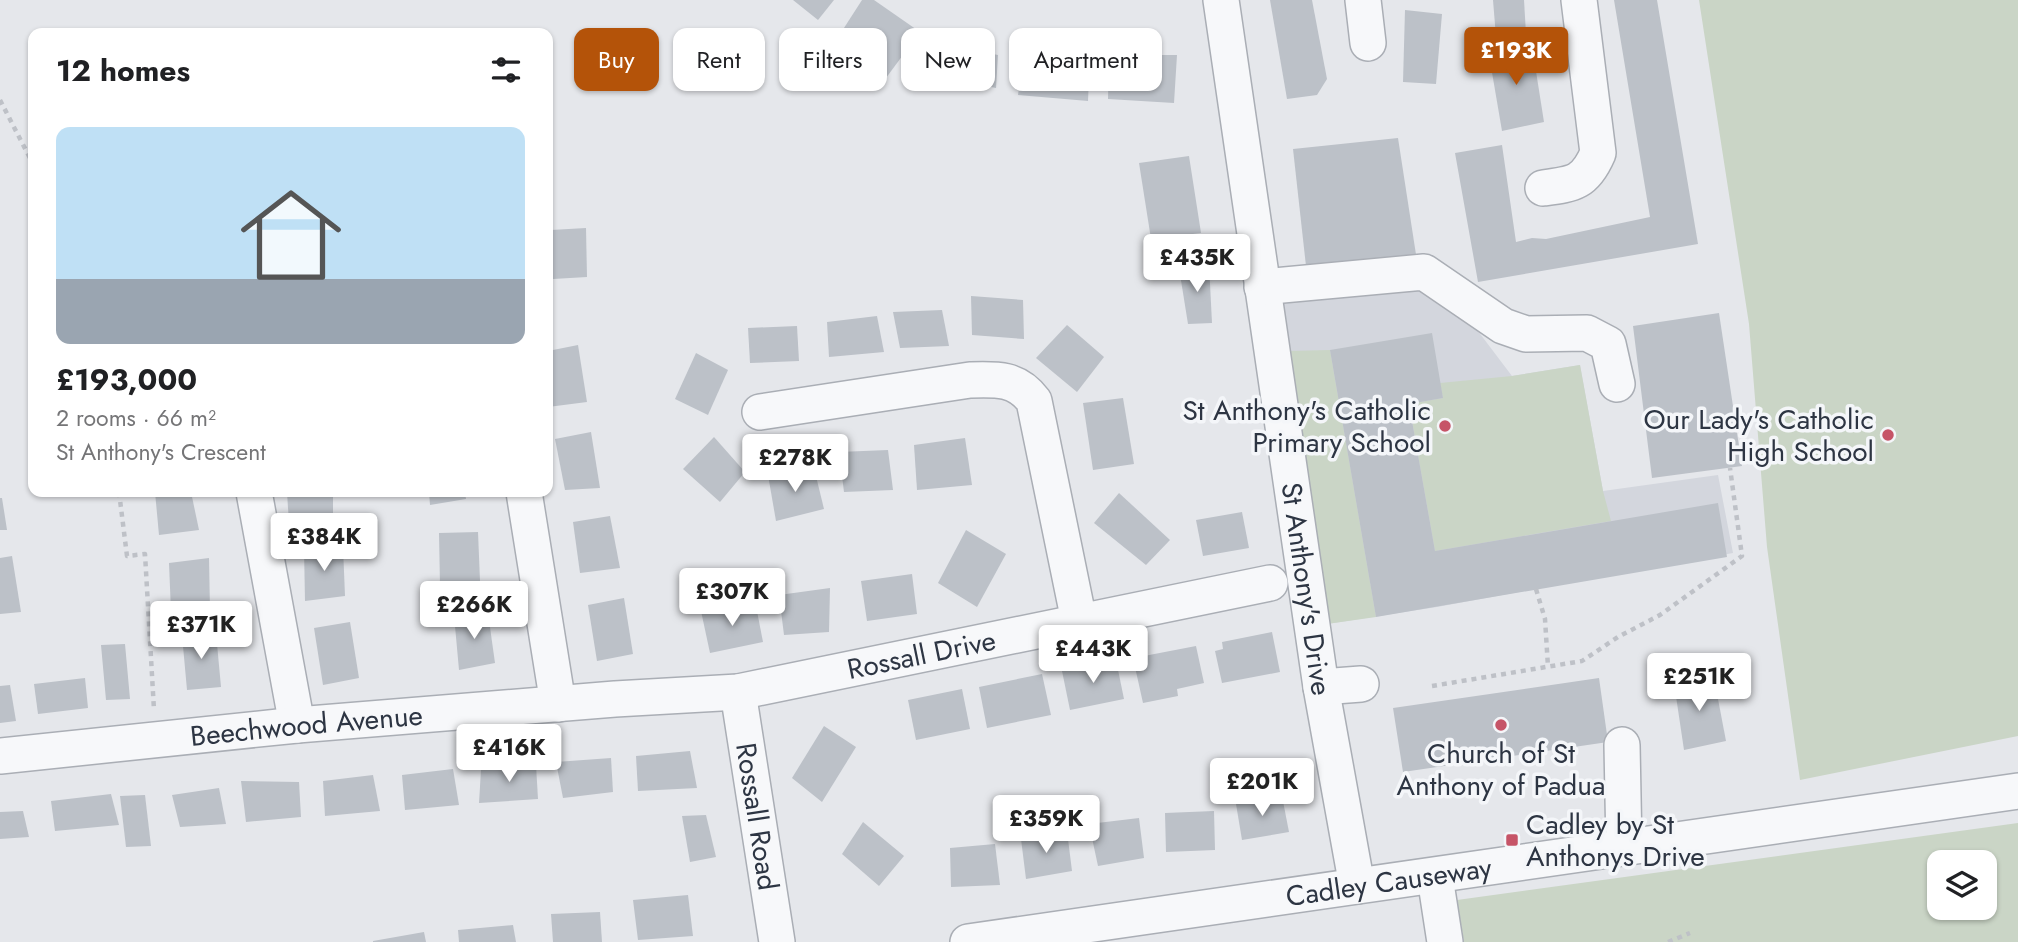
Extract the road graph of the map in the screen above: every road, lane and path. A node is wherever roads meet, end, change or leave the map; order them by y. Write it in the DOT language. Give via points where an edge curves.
graph roads {
  1 [pos="1208,0"];
  2 [pos="1221,0"];
  3 [pos="1363,0"];
  4 [pos="1578,0"];
  5 [pos="1368,43"];
  6 [pos="0,100"];
  7 [pos="28,154"];
  8 [pos="1543,188"];
  9 [pos="1262,287"];
  10 [pos="1617,384"];
  11 [pos="760,412"];
  12 [pos="1730,468"];
  13 [pos="120,497"];
  14 [pos="255,497"];
  15 [pos="525,497"];
  16 [pos="1270,583"];
  17 [pos="1536,589"];
  18 [pos="1079,621"];
  19 [pos="1548,667"];
  20 [pos="1360,684"];
  21 [pos="1433,686"];
  22 [pos="1321,687"];
  23 [pos="738,692"];
  24 [pos="558,704"];
  25 [pos="297,725"];
  26 [pos="156,739"];
  27 [pos="1622,745"];
  28 [pos="0,757"];
  29 [pos="2018,791"];
  30 [pos="1624,848"];
  31 [pos="1435,877"];
  32 [pos="1357,886"];
  33 [pos="1690,933"];
  34 [pos="777,942"];
  35 [pos="968,942"];
  36 [pos="1445,942"];
  37 [pos="1668,942"];
  1 -- 2 [label="street"];
  2 -- 9 [label="street, St Anthony's Drive"];
  3 -- 5 [label="street"];
  4 -- 8 [label="street" via="1598,153 1591,171 1572,184"];
  6 -- 7 [label="path"];
  9 -- 10 [label="street" via="1424,272 1503,326 1526,334 1587,333 1608,344"];
  9 -- 22 [label="street, St Anthony's Drive"];
  11 -- 18 [label="street" via="970,380 1005,379 1026,391 1034,401"];
  12 -- 19 [label="path" via="1742,555 1660,615 1582,661"];
  13 -- 26 [label="path" via="127,556 145,554"];
  14 -- 25 [label="street"];
  15 -- 24 [label="street"];
  16 -- 18 [label="street, Rossall Drive"];
  17 -- 19 [label="path" via="1545,619"];
  18 -- 23 [label="street, Rossall Drive"];
  19 -- 21 [label="path"];
  20 -- 22 [label="street"];
  22 -- 32 [label="street, St Anthony's Drive"];
  23 -- 24 [label="street, Beechwood Avenue"];
  23 -- 34 [label="street, Rossall Road"];
  24 -- 25 [label="street, Beechwood Avenue"];
  25 -- 26 [label="street, Beechwood Avenue"];
  26 -- 28 [label="street, Beechwood Avenue"];
  27 -- 30 [label="street"];
  29 -- 30 [label="street, Cadley Causeway"];
  30 -- 31 [label="street, Cadley Causeway"];
  31 -- 32 [label="street, Cadley Causeway"];
  31 -- 36 [label="street"];
  32 -- 35 [label="street, Cadley Causeway"];
  33 -- 37 [label="path"];
}
